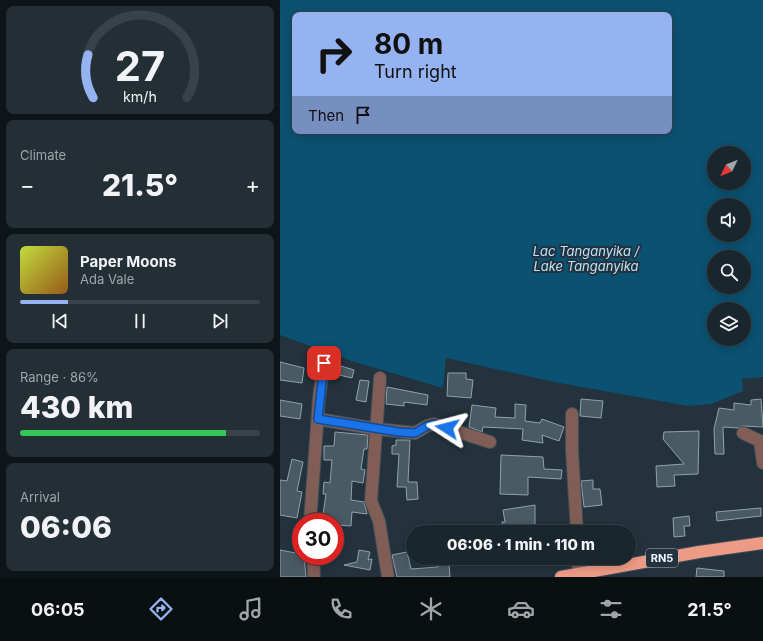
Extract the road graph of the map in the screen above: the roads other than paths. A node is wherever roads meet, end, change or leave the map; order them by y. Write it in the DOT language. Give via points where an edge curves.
graph roads {
  1 [pos="324,363"];
  2 [pos="380,378"];
  3 [pos="572,414"];
  4 [pos="318,419"];
  5 [pos="377,429"];
  6 [pos="743,433"];
  7 [pos="490,442"];
  8 [pos="763,463"];
  9 [pos="311,513"];
  10 [pos="577,525"];
  11 [pos="763,544"];
  12 [pos="313,565"];
  13 [pos="578,565"];
  14 [pos="579,573"];
  15 [pos="314,577"];
  16 [pos="388,577"];
  17 [pos="561,577"];
  1 -- 4 [label="street"];
  2 -- 5 [label="street"];
  3 -- 10 [label="street"];
  4 -- 5 [label="street"];
  4 -- 9 [label="street"];
  5 -- 7 [label="street" via="415,433 434,424"];
  5 -- 16 [label="street" via="371,501 379,521"];
  6 -- 8 [label="street" via="760,441"];
  11 -- 14 [label="highway, RN5" via="699,552"];
  12 -- 15 [label="street"];
  13 -- 14 [label="street"];
  14 -- 17 [label="highway, RN5"];
}
